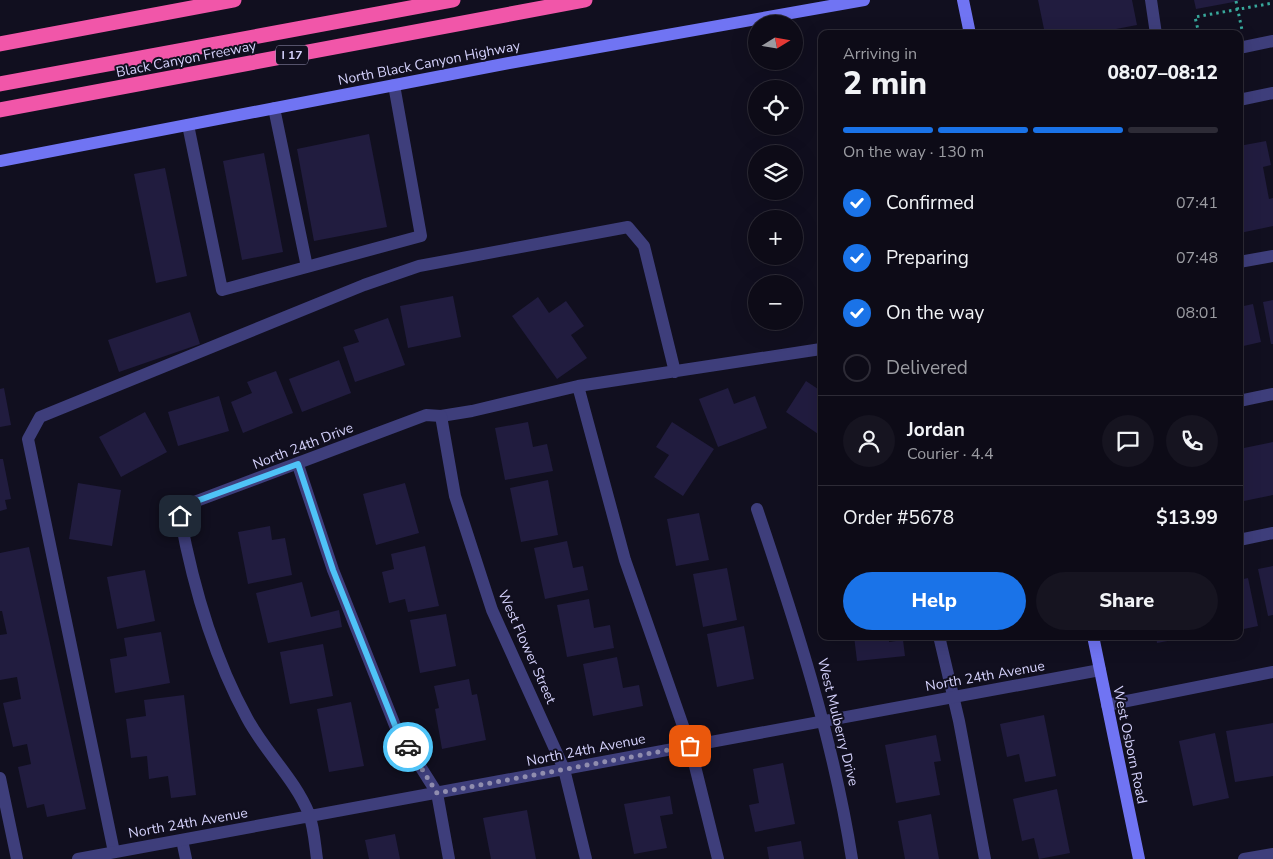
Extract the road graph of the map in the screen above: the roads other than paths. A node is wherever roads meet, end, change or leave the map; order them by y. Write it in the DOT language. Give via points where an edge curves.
graph roads {
  1 [pos="234,0"];
  2 [pos="453,0"];
  3 [pos="585,0"];
  4 [pos="864,0"];
  5 [pos="963,0"];
  6 [pos="1151,0"];
  7 [pos="969,30"];
  8 [pos="1155,30"];
  9 [pos="1273,41"];
  10 [pos="0,44"];
  11 [pos="1243,47"];
  12 [pos="0,84"];
  13 [pos="394,85"];
  14 [pos="1273,93"];
  15 [pos="1243,99"];
  16 [pos="274,108"];
  17 [pos="0,110"];
  18 [pos="188,125"];
  19 [pos="0,161"];
  20 [pos="1273,256"];
  21 [pos="1243,261"];
  22 [pos="307,267"];
  23 [pos="818,349"];
  24 [pos="675,372"];
  25 [pos="578,386"];
  26 [pos="1273,394"];
  27 [pos="1243,400"];
  28 [pos="441,416"];
  29 [pos="298,464"];
  30 [pos="758,509"];
  31 [pos="1273,533"];
  32 [pos="1243,539"];
  33 [pos="940,640"];
  34 [pos="1094,640"];
  35 [pos="1100,670"];
  36 [pos="1273,672"];
  37 [pos="954,698"];
  38 [pos="1107,705"];
  39 [pos="822,721"];
  40 [pos="690,746"];
  41 [pos="564,769"];
  42 [pos="0,778"];
  43 [pos="437,793"];
  44 [pos="310,816"];
  45 [pos="182,840"];
  46 [pos="114,852"];
  47 [pos="1273,854"];
  48 [pos="17,859"];
  49 [pos="78,859"];
  50 [pos="186,859"];
  51 [pos="318,859"];
  52 [pos="449,859"];
  53 [pos="586,859"];
  54 [pos="718,859"];
  55 [pos="852,859"];
  56 [pos="985,859"];
  57 [pos="1138,859"];
  58 [pos="1244,859"];
  1 -- 10 [label="highway"];
  2 -- 12 [label="highway"];
  3 -- 17 [label="highway, Black Canyon Freeway / I 17"];
  4 -- 13 [label="main road, North Black Canyon Highway"];
  5 -- 7 [label="main road"];
  6 -- 8 [label="street"];
  9 -- 11 [label="street"];
  13 -- 16 [label="main road, North Black Canyon Highway"];
  13 -- 22 [label="street" via="421,236"];
  14 -- 15 [label="street"];
  16 -- 18 [label="main road, North Black Canyon Highway"];
  16 -- 22 [label="street"];
  18 -- 19 [label="main road, North Black Canyon Highway"];
  18 -- 22 [label="street" via="222,290"];
  20 -- 21 [label="street"];
  23 -- 24 [label="street, North 24th Drive"];
  24 -- 25 [label="street, North 24th Drive"];
  24 -- 46 [label="street" via="644,246 628,227 419,266 364,285 40,417 28,438"];
  25 -- 28 [label="street, North 24th Drive"];
  25 -- 40 [label="street" via="625,560"];
  26 -- 27 [label="street"];
  28 -- 29 [label="street, North 24th Drive" via="426,415"];
  28 -- 41 [label="street, West Flower Street" via="456,496 492,610"];
  29 -- 43 [label="street" via="333,570 396,728"];
  29 -- 44 [label="street, North 24th Drive" via="194,502 180,516 206,622 222,668 247,719 298,792"];
  30 -- 39 [label="street, West Mulberry Drive" via="802,644"];
  31 -- 32 [label="street"];
  33 -- 37 [label="street"];
  34 -- 35 [label="main road, West Osborn Road"];
  35 -- 37 [label="street, North 24th Avenue"];
  35 -- 38 [label="main road, West Osborn Road"];
  36 -- 38 [label="street"];
  37 -- 39 [label="street, North 24th Avenue"];
  37 -- 56 [label="street"];
  38 -- 57 [label="main road, West Osborn Road"];
  39 -- 40 [label="street, North 24th Avenue"];
  39 -- 55 [label="street, West Mulberry Drive" via="846,817"];
  40 -- 41 [label="street, North 24th Avenue"];
  40 -- 54 [label="street"];
  41 -- 43 [label="street, North 24th Avenue"];
  41 -- 53 [label="street, West Flower Street"];
  42 -- 48 [label="street"];
  43 -- 44 [label="street, North 24th Avenue"];
  43 -- 52 [label="street"];
  44 -- 45 [label="street, North 24th Avenue"];
  44 -- 51 [label="street"];
  45 -- 46 [label="street, North 24th Avenue"];
  45 -- 50 [label="street"];
  46 -- 49 [label="street, North 24th Avenue"];
  47 -- 58 [label="street"];
}
